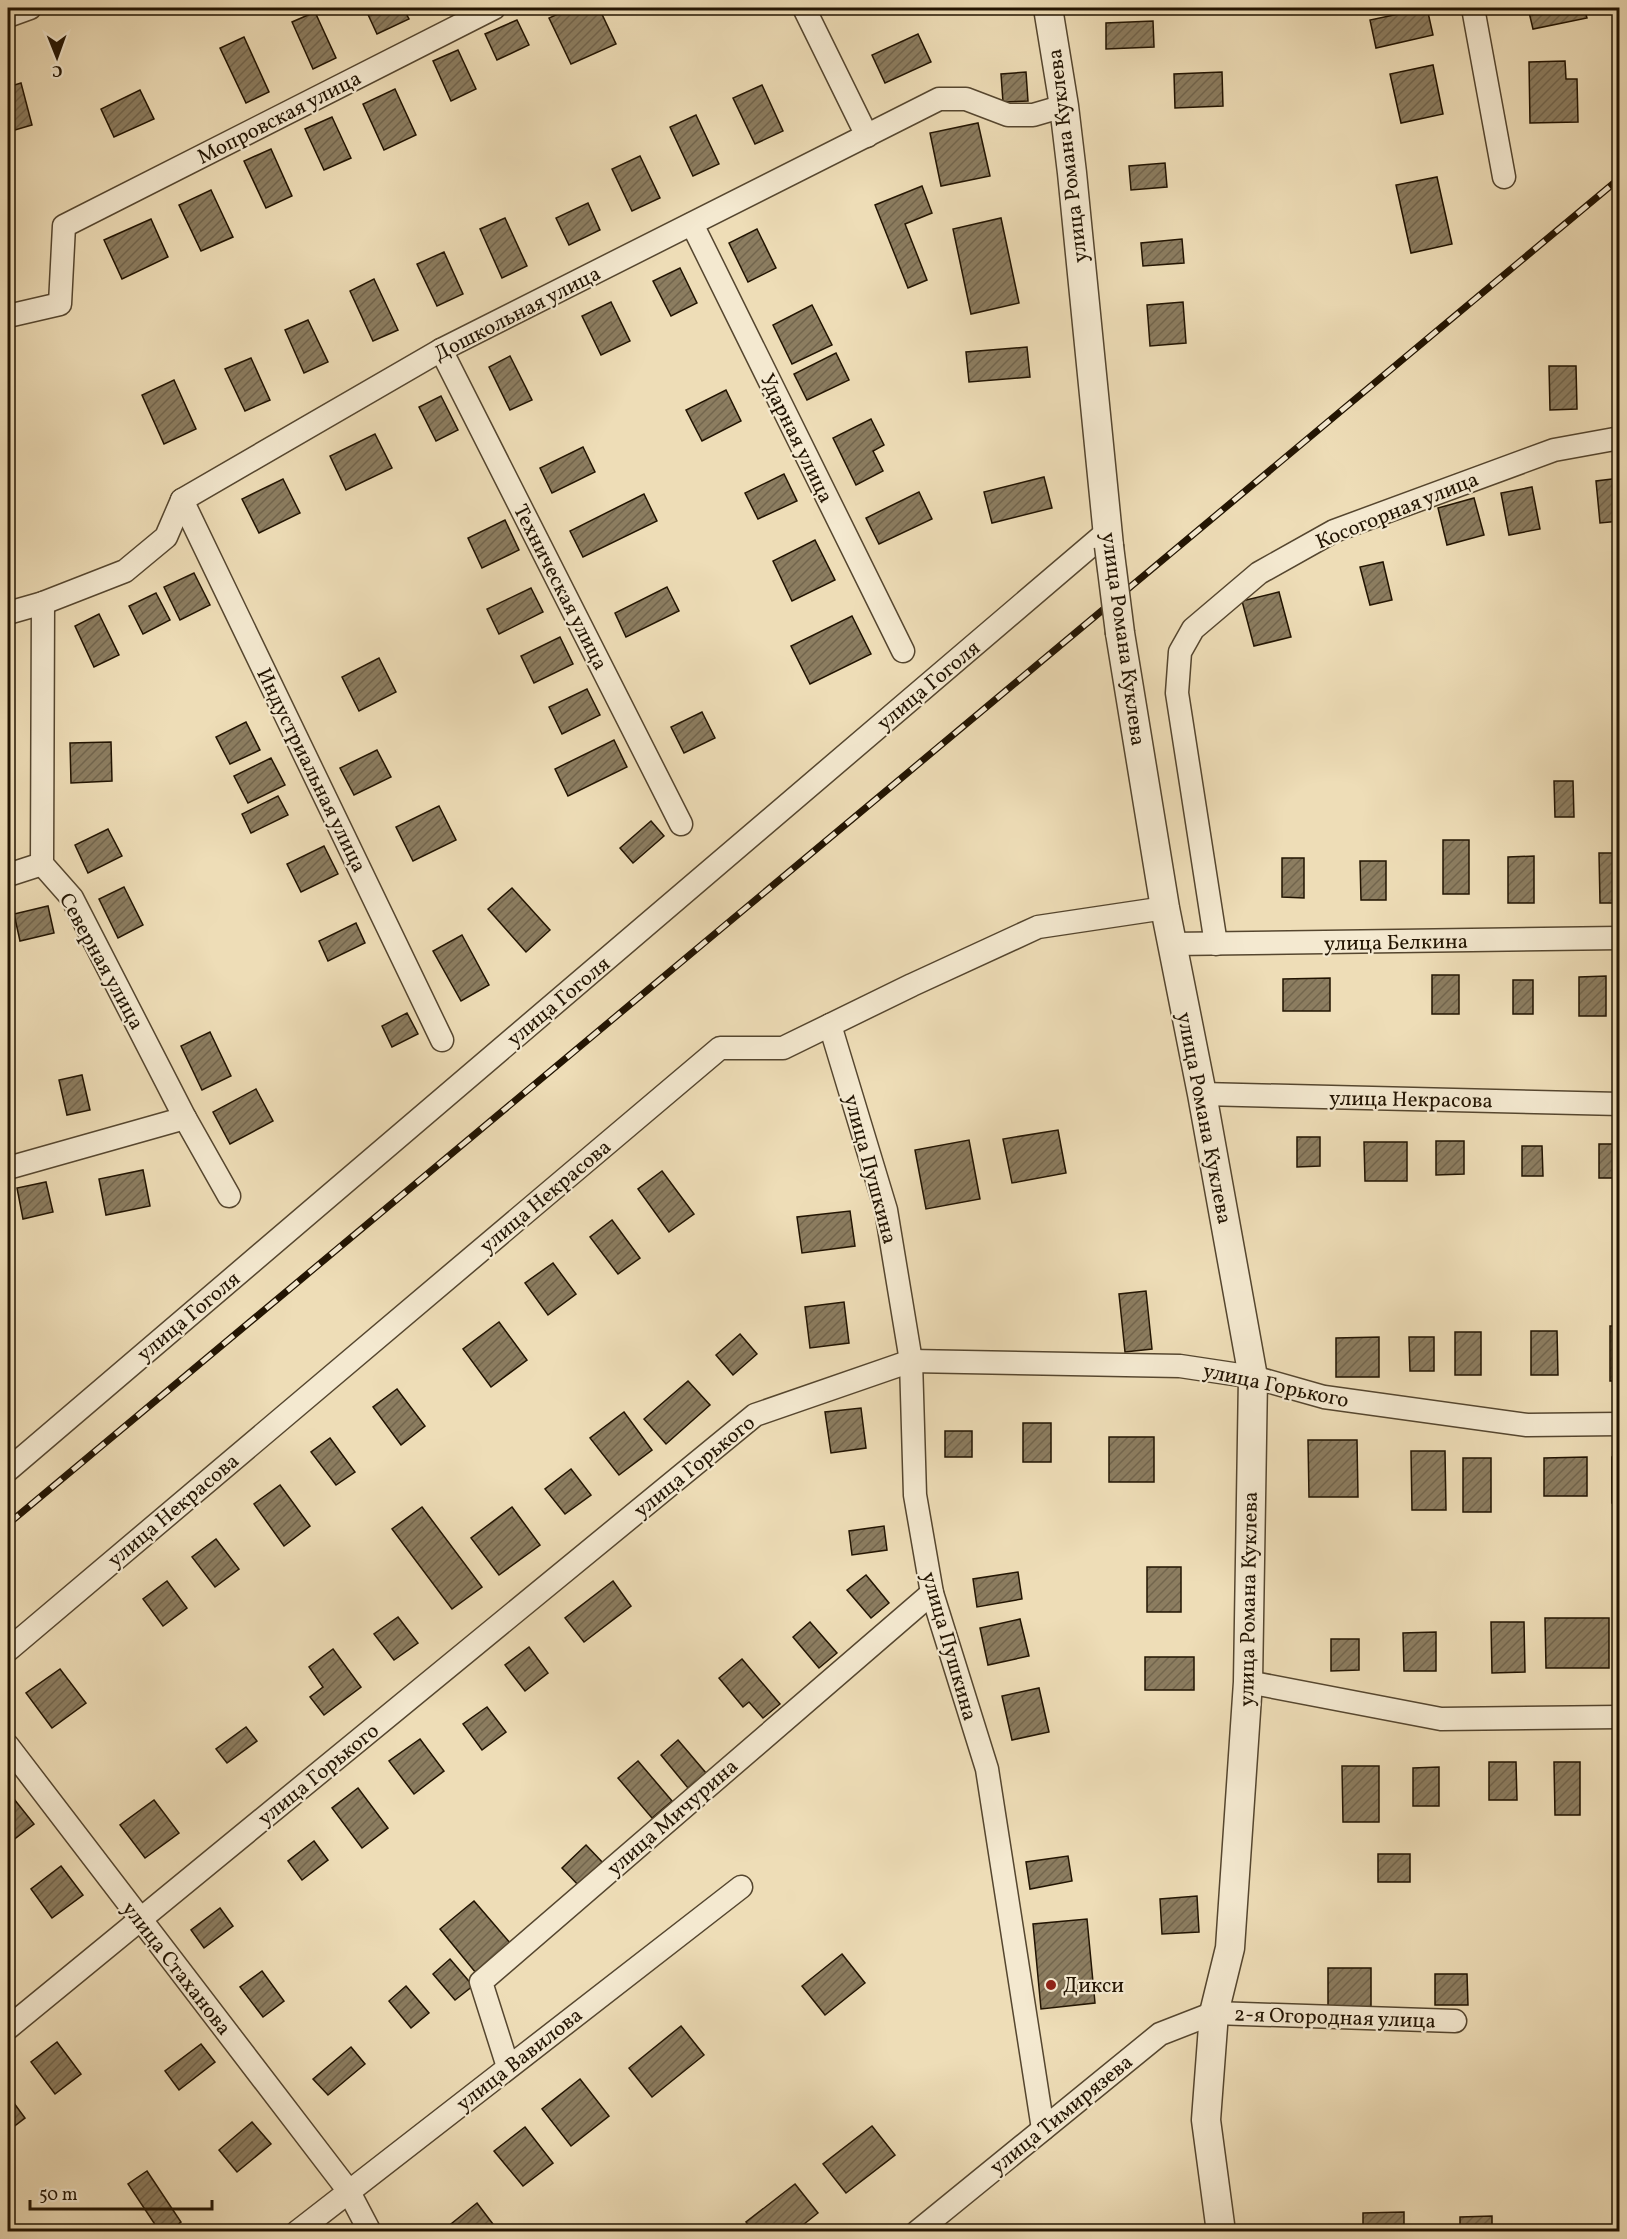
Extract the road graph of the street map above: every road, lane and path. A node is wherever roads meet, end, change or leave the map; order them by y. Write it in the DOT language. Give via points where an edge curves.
graph roads {
  1 [pos="30,8"];
  2 [pos="495,8"];
  3 [pos="804,8"];
  4 [pos="1048,8"];
  5 [pos="1473,8"];
  6 [pos="8,16"];
  7 [pos="1064,106"];
  8 [pos="867,136"];
  9 [pos="1504,177"];
  10 [pos="692,224"];
  11 [pos="8,316"];
  12 [pos="441,350"];
  13 [pos="1620,438"];
  14 [pos="182,500"];
  15 [pos="1109,539"];
  16 [pos="43,603"];
  17 [pos="8,613"];
  18 [pos="903,651"];
  19 [pos="681,824"];
  20 [pos="42,864"];
  21 [pos="8,875"];
  22 [pos="1165,908"];
  23 [pos="1620,938"];
  24 [pos="1172,944"];
  25 [pos="1216,944"];
  26 [pos="830,1025"];
  27 [pos="442,1040"];
  28 [pos="1202,1094"];
  29 [pos="1620,1104"];
  30 [pos="186,1118"];
  31 [pos="8,1168"];
  32 [pos="229,1196"];
  33 [pos="911,1360"];
  34 [pos="1253,1377"];
  35 [pos="1620,1424"];
  36 [pos="8,1470"];
  37 [pos="932,1593"];
  38 [pos="8,1650"];
  39 [pos="1248,1682"];
  40 [pos="1620,1717"];
  41 [pos="8,1746"];
  42 [pos="741,1887"];
  43 [pos="140,1920"];
  44 [pos="1214,2013"];
  45 [pos="1455,2021"];
  46 [pos="8,2028"];
  47 [pos="508,2067"];
  48 [pos="1043,2128"];
  49 [pos="348,2190"];
  50 [pos="297,2232"];
  51 [pos="370,2232"];
  52 [pos="917,2232"];
  53 [pos="1221,2232"];
  1 -- 6 [label="street"];
  2 -- 11 [label="street, Мопровская улица" via="64,226 60,304"];
  3 -- 8 [label="street"];
  4 -- 7 [label="street, улица Романа Куклева"];
  5 -- 9 [label="street"];
  7 -- 8 [label="street, Дошкольная улица" via="1034,115 1008,115 966,99 939,99"];
  7 -- 15 [label="street, улица Романа Куклева"];
  8 -- 10 [label="street, Дошкольная улица"];
  10 -- 12 [label="street, Дошкольная улица"];
  10 -- 18 [label="street, Ударная улица"];
  12 -- 14 [label="street, Дошкольная улица"];
  12 -- 19 [label="street, Техническая улица"];
  13 -- 25 [label="street, Косогорная улица" via="1554,450 1334,531 1259,573 1193,628 1180,652 1177,693"];
  14 -- 16 [label="street" via="166,537 125,571"];
  14 -- 27 [label="street, Индустриальная улица"];
  15 -- 22 [label="street, улица Романа Куклева, bridge" via="1120,633"];
  15 -- 36 [label="street, улица Гоголя"];
  16 -- 17 [label="street"];
  16 -- 20 [label="street"];
  20 -- 21 [label="street"];
  20 -- 30 [label="street, Северная улица" via="72,898"];
  22 -- 24 [label="street, улица Романа Куклева"];
  22 -- 26 [label="street, улица Некрасова" via="1038,927"];
  23 -- 25 [label="street, улица Белкина"];
  24 -- 25 [label="street, улица Белкина"];
  24 -- 28 [label="street, улица Романа Куклева"];
  26 -- 33 [label="street, улица Пушкина" via="886,1210"];
  26 -- 38 [label="street, улица Некрасова" via="783,1048 720,1048"];
  28 -- 29 [label="street, улица Некрасова"];
  28 -- 34 [label="street, улица Романа Куклева"];
  30 -- 31 [label="street"];
  30 -- 32 [label="street, Северная улица"];
  33 -- 34 [label="street, улица Горького" via="1180,1366"];
  33 -- 37 [label="street, улица Пушкина" via="915,1495"];
  33 -- 43 [label="street, улица Горького" via="755,1415"];
  34 -- 35 [label="street, улица Горького" via="1324,1397 1527,1425"];
  34 -- 39 [label="street, улица Романа Куклева"];
  37 -- 47 [label="street, улица Мичурина" via="481,1982"];
  37 -- 48 [label="street, улица Пушкина" via="987,1769"];
  39 -- 40 [label="street" via="1441,1719"];
  39 -- 44 [label="street, улица Романа Куклева" via="1230,1948"];
  41 -- 43 [label="street, улица Стаханова"];
  42 -- 47 [label="street, улица Вавилова"];
  43 -- 46 [label="street, улица Горького"];
  43 -- 49 [label="street, улица Стаханова"];
  44 -- 45 [label="street, 2-я Огородная улица"];
  44 -- 48 [label="street, улица Тимирязева" via="1160,2034"];
  44 -- 53 [label="street, улица Романа Куклева" via="1206,2120"];
  47 -- 49 [label="street, улица Вавилова"];
  48 -- 52 [label="street, улица Тимирязева"];
  49 -- 50 [label="street, улица Вавилова"];
  49 -- 51 [label="street, улица Стаханова"];
}
